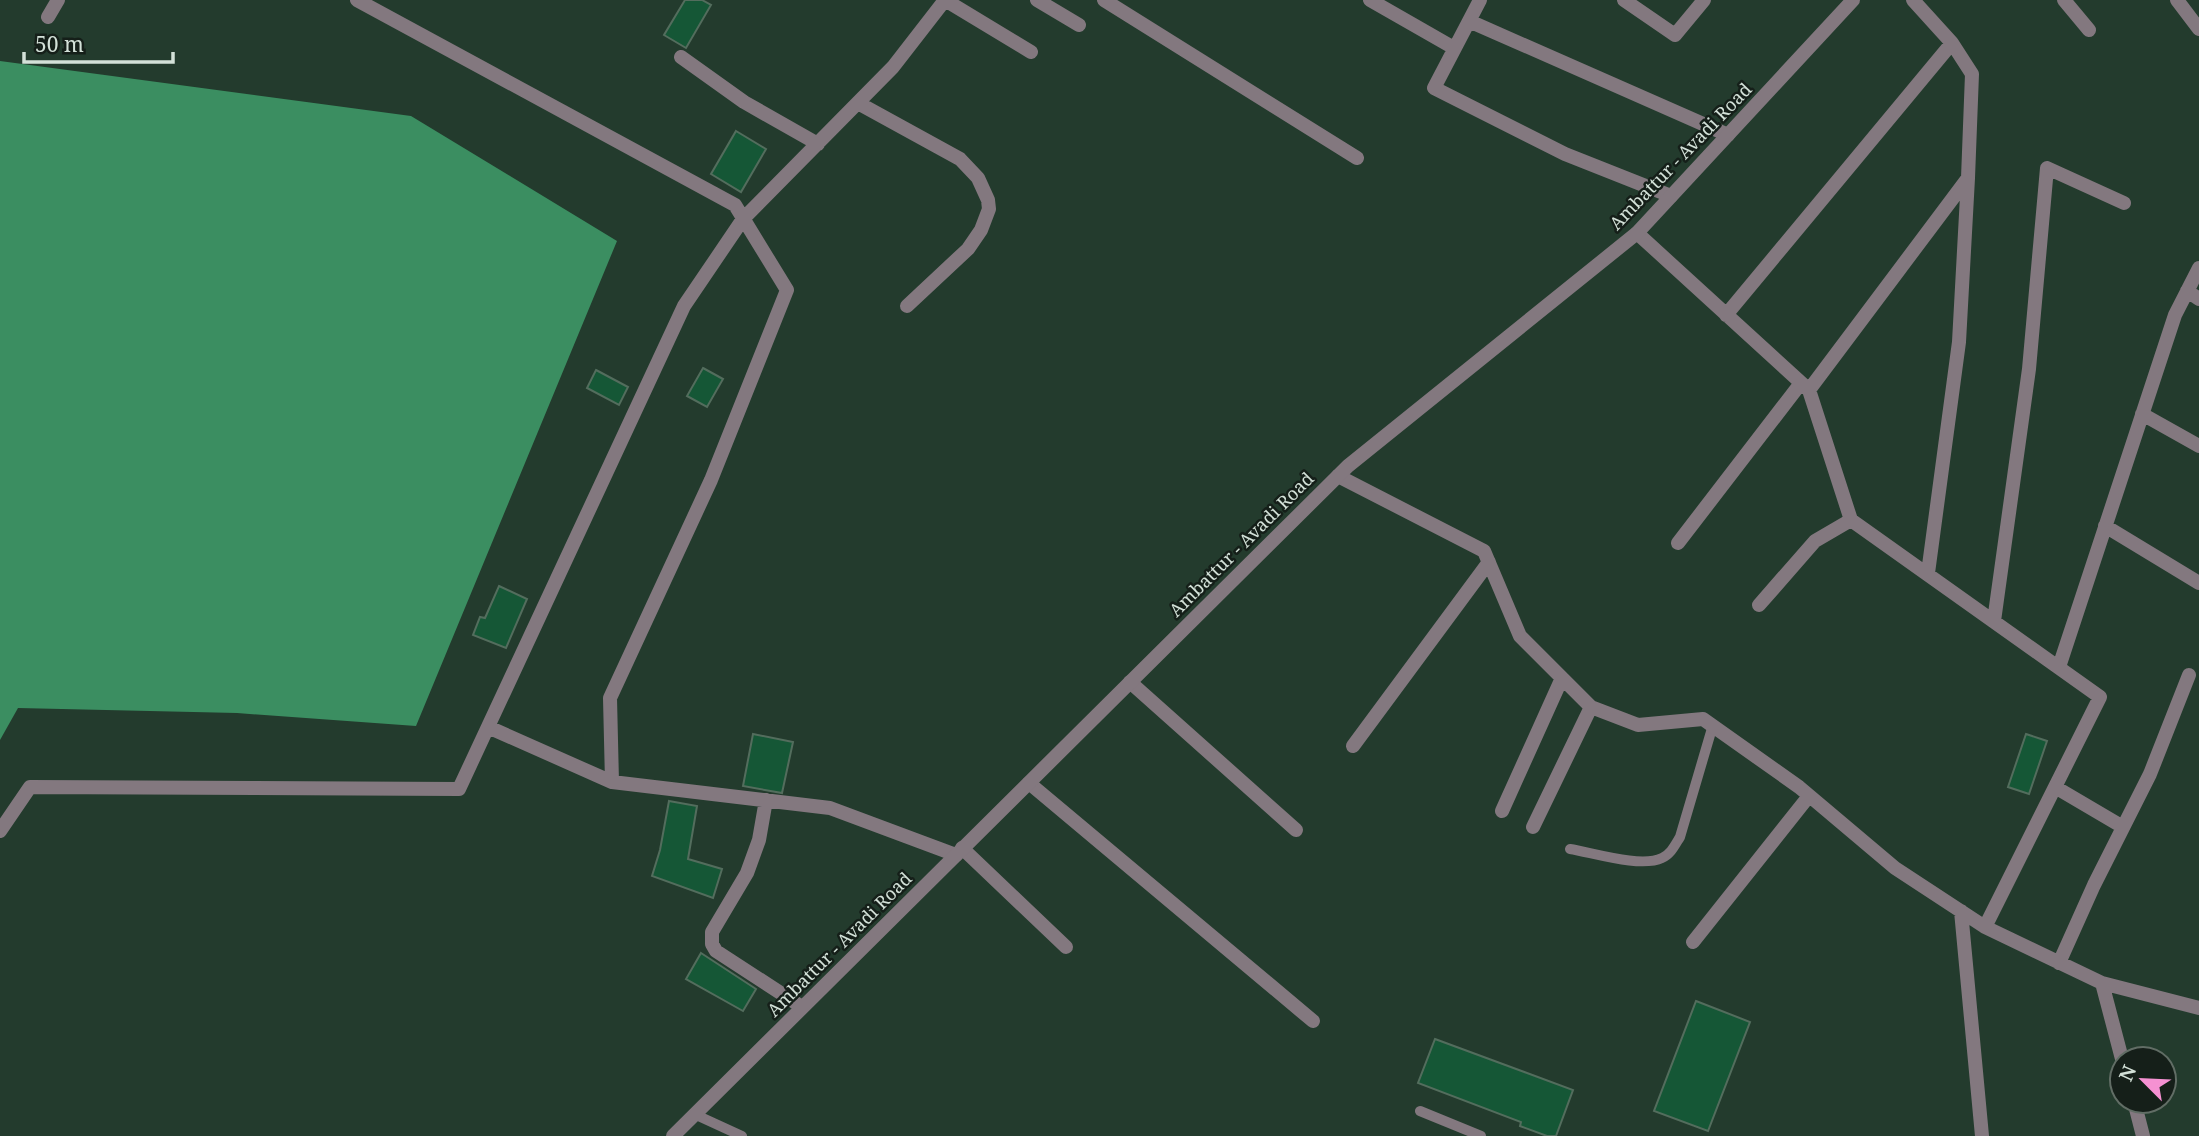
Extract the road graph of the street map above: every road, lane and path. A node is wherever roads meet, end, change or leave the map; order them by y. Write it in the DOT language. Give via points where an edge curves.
graph roads {
  1 [pos="58,0"];
  2 [pos="357,0"];
  3 [pos="1037,0"];
  4 [pos="1104,0"];
  5 [pos="1370,0"];
  6 [pos="1480,0"];
  7 [pos="1624,0"];
  8 [pos="1704,0"];
  9 [pos="1853,0"];
  10 [pos="1913,0"];
  11 [pos="2064,0"];
  12 [pos="2176,0"];
  13 [pos="48,17"];
  14 [pos="1469,21"];
  15 [pos="1079,25"];
  16 [pos="2199,29"];
  17 [pos="2089,30"];
  18 [pos="1952,43"];
  19 [pos="1454,48"];
  20 [pos="1031,52"];
  21 [pos="681,57"];
  22 [pos="858,103"];
  23 [pos="1728,135"];
  24 [pos="818,145"];
  25 [pos="1357,158"];
  26 [pos="1968,178"];
  27 [pos="1671,196"];
  28 [pos="2124,203"];
  29 [pos="743,219"];
  30 [pos="1637,233"];
  31 [pos="2199,268"];
  32 [pos="2193,295"];
  33 [pos="907,306"];
  34 [pos="1726,315"];
  35 [pos="1805,386"];
  36 [pos="2142,414"];
  37 [pos="2199,446"];
  38 [pos="1338,476"];
  39 [pos="1851,520"];
  40 [pos="2105,526"];
  41 [pos="1678,543"];
  42 [pos="1489,562"];
  43 [pos="1928,573"];
  44 [pos="2199,583"];
  45 [pos="1759,605"];
  46 [pos="1994,621"];
  47 [pos="2059,667"];
  48 [pos="2189,675"];
  49 [pos="1562,678"];
  50 [pos="1130,681"];
  51 [pos="1591,707"];
  52 [pos="1713,726"];
  53 [pos="488,727"];
  54 [pos="1353,746"];
  55 [pos="612,782"];
  56 [pos="1029,783"];
  57 [pos="2055,787"];
  58 [pos="1809,796"];
  59 [pos="766,800"];
  60 [pos="1502,811"];
  61 [pos="1533,827"];
  62 [pos="2123,827"];
  63 [pos="1296,830"];
  64 [pos="0,831"];
  65 [pos="1570,849"];
  66 [pos="959,852"];
  67 [pos="1961,911"];
  68 [pos="1985,927"];
  69 [pos="1693,942"];
  70 [pos="1066,947"];
  71 [pos="2059,962"];
  72 [pos="2102,983"];
  73 [pos="2198,1004"];
  74 [pos="802,1007"];
  75 [pos="1313,1021"];
  76 [pos="2118,1045"];
  77 [pos="1420,1111"];
  78 [pos="694,1114"];
  79 [pos="2138,1115"];
  80 [pos="673,1136"];
  81 [pos="742,1136"];
  82 [pos="1481,1136"];
  83 [pos="1982,1136"];
  84 [pos="2143,1136"];
  1 -- 13 [label="street"];
  2 -- 29 [label="street" via="735,205"];
  3 -- 15 [label="street"];
  4 -- 25 [label="street"];
  5 -- 19 [label="street"];
  6 -- 14 [label="street"];
  7 -- 8 [label="street" via="1675,36"];
  9 -- 23 [label="street, Ambattur - Avadi Road"];
  10 -- 18 [label="street"];
  11 -- 17 [label="street"];
  12 -- 16 [label="street"];
  14 -- 19 [label="street"];
  14 -- 23 [label="street"];
  18 -- 26 [label="street" via="1972,74"];
  18 -- 34 [label="street"];
  19 -- 27 [label="street" via="1434,88 1565,154"];
  20 -- 22 [label="street" via="945,0 893,68"];
  21 -- 24 [label="street" via="744,102"];
  22 -- 24 [label="street"];
  22 -- 33 [label="street" via="960,159 978,178 988,200 981,230 968,249"];
  23 -- 27 [label="street, Ambattur - Avadi Road"];
  24 -- 29 [label="street"];
  26 -- 35 [label="street"];
  26 -- 43 [label="street" via="1959,342"];
  27 -- 30 [label="street, Ambattur - Avadi Road"];
  28 -- 46 [label="street" via="2048,168 2029,369"];
  29 -- 53 [label="street" via="684,306"];
  29 -- 55 [label="street" via="787,290 711,480 610,698"];
  30 -- 34 [label="street"];
  30 -- 38 [label="street, Ambattur - Avadi Road"];
  31 -- 32 [label="street"];
  32 -- 36 [label="street" via="2175,315"];
  34 -- 35 [label="street"];
  35 -- 39 [label="street"];
  35 -- 41 [label="street"];
  36 -- 37 [label="street"];
  36 -- 40 [label="street"];
  38 -- 42 [label="street" via="1484,551"];
  38 -- 50 [label="street, Ambattur - Avadi Road"];
  39 -- 43 [label="street"];
  39 -- 45 [label="street" via="1815,541"];
  40 -- 44 [label="street"];
  40 -- 47 [label="street"];
  42 -- 49 [label="street" via="1520,636"];
  42 -- 54 [label="street"];
  43 -- 46 [label="street"];
  46 -- 47 [label="street"];
  47 -- 57 [label="street" via="2100,697"];
  48 -- 62 [label="street" via="2150,774"];
  49 -- 51 [label="street"];
  49 -- 60 [label="street"];
  50 -- 56 [label="street, Ambattur - Avadi Road"];
  50 -- 63 [label="street"];
  51 -- 52 [label="street" via="1639,725 1703,719"];
  51 -- 61 [label="street"];
  52 -- 58 [label="street"];
  52 -- 65 [label="lane" via="1673,850 1648,863"];
  53 -- 55 [label="street"];
  53 -- 64 [label="street" via="459,789 30,787"];
  55 -- 59 [label="street"];
  56 -- 66 [label="street, Ambattur - Avadi Road"];
  56 -- 75 [label="street"];
  57 -- 62 [label="street"];
  57 -- 68 [label="street"];
  58 -- 67 [label="street" via="1895,868"];
  58 -- 69 [label="street"];
  59 -- 66 [label="street" via="830,807"];
  59 -- 74 [label="street" via="747,873 712,932 712,944"];
  62 -- 71 [label="street"];
  66 -- 70 [label="street"];
  66 -- 74 [label="street, Ambattur - Avadi Road"];
  67 -- 68 [label="street"];
  67 -- 83 [label="street"];
  68 -- 71 [label="street"];
  71 -- 72 [label="street"];
  72 -- 73 [label="street"];
  72 -- 76 [label="street"];
  74 -- 78 [label="street, Ambattur - Avadi Road"];
  77 -- 82 [label="lane"];
  78 -- 80 [label="street, Ambattur - Avadi Road"];
  78 -- 81 [label="lane"];
  79 -- 84 [label="street"];
}
